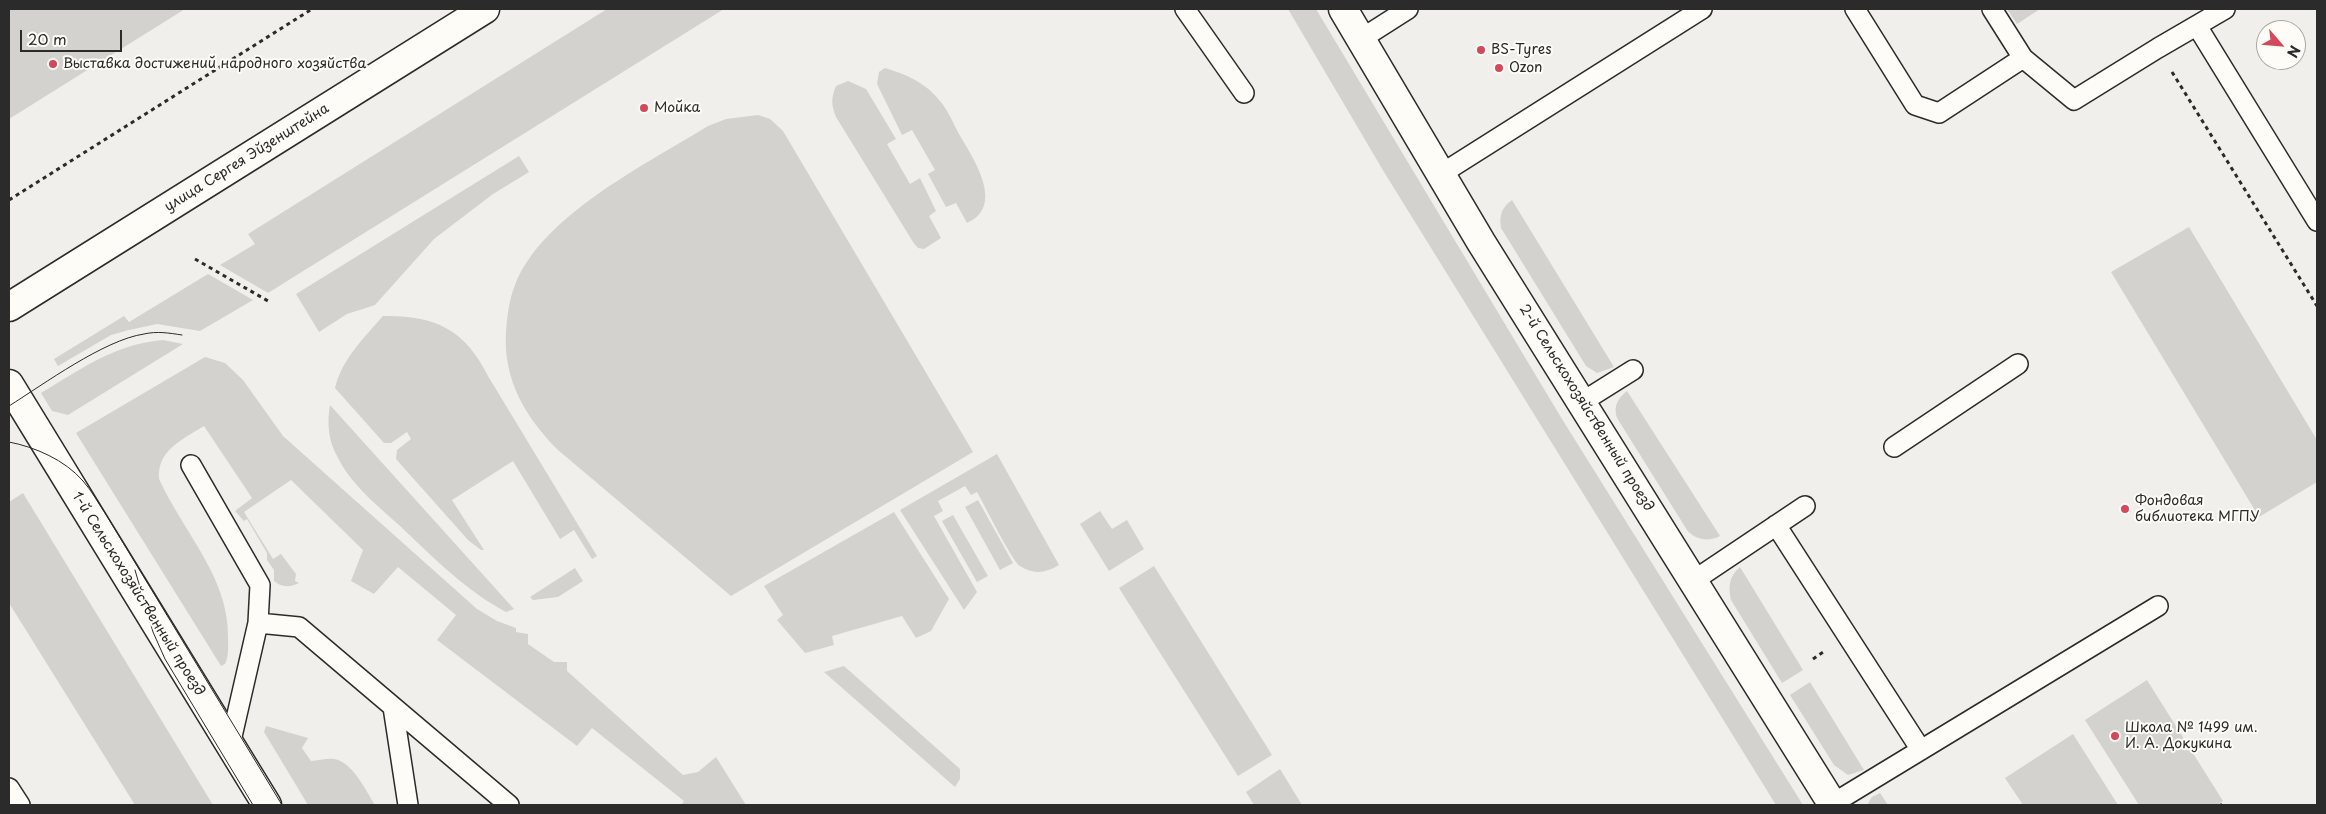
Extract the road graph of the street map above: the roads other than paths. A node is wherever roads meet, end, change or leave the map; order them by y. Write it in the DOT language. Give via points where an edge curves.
graph roads {
  1 [pos="485,9"];
  2 [pos="1185,9"];
  3 [pos="1343,9"];
  4 [pos="1408,9"];
  5 [pos="1702,9"];
  6 [pos="1855,9"];
  7 [pos="1992,9"];
  8 [pos="2225,9"];
  9 [pos="2197,26"];
  10 [pos="1361,39"];
  11 [pos="2023,58"];
  12 [pos="1244,93"];
  13 [pos="1441,174"];
  14 [pos="2317,221"];
  15 [pos="9,308"];
  16 [pos="2018,364"];
  17 [pos="1633,370"];
  18 [pos="9,384"];
  19 [pos="1582,402"];
  20 [pos="1894,447"];
  21 [pos="191,465"];
  22 [pos="1805,506"];
  23 [pos="1776,525"];
  24 [pos="1693,580"];
  25 [pos="2158,606"];
  26 [pos="258,623"];
  27 [pos="393,707"];
  28 [pos="230,745"];
  29 [pos="1921,750"];
  30 [pos="9,788"];
  31 [pos="20,805"];
  32 [pos="267,805"];
  33 [pos="408,805"];
  34 [pos="509,805"];
  35 [pos="1832,805"];
  1 -- 15 [label="street, улица Сергея Эйзенштейна"];
  2 -- 12 [label="lane"];
  3 -- 10 [label="street, 2-й Сельскохозяйственный проезд"];
  4 -- 10 [label="lane"];
  5 -- 13 [label="lane"];
  6 -- 11 [label="lane" via="1915,105 1939,113"];
  7 -- 11 [label="lane"];
  8 -- 9 [label="lane"];
  9 -- 11 [label="lane" via="2074,100"];
  9 -- 14 [label="lane"];
  10 -- 13 [label="street, 2-й Сельскохозяйственный проезд"];
  13 -- 19 [label="street, 2-й Сельскохозяйственный проезд"];
  16 -- 20 [label="lane"];
  17 -- 19 [label="lane"];
  18 -- 28 [label="street, 1-й Сельскохозяйственный проезд"];
  19 -- 24 [label="street, 2-й Сельскохозяйственный проезд"];
  21 -- 26 [label="lane" via="260,585"];
  22 -- 23 [label="lane"];
  23 -- 24 [label="lane"];
  23 -- 29 [label="lane"];
  24 -- 35 [label="street, 2-й Сельскохозяйственный проезд"];
  25 -- 29 [label="lane"];
  26 -- 27 [label="lane" via="299,627"];
  26 -- 28 [label="lane"];
  27 -- 33 [label="lane"];
  27 -- 34 [label="lane"];
  28 -- 32 [label="street, 1-й Сельскохозяйственный проезд"];
  29 -- 35 [label="lane"];
  30 -- 31 [label="lane"];
}
